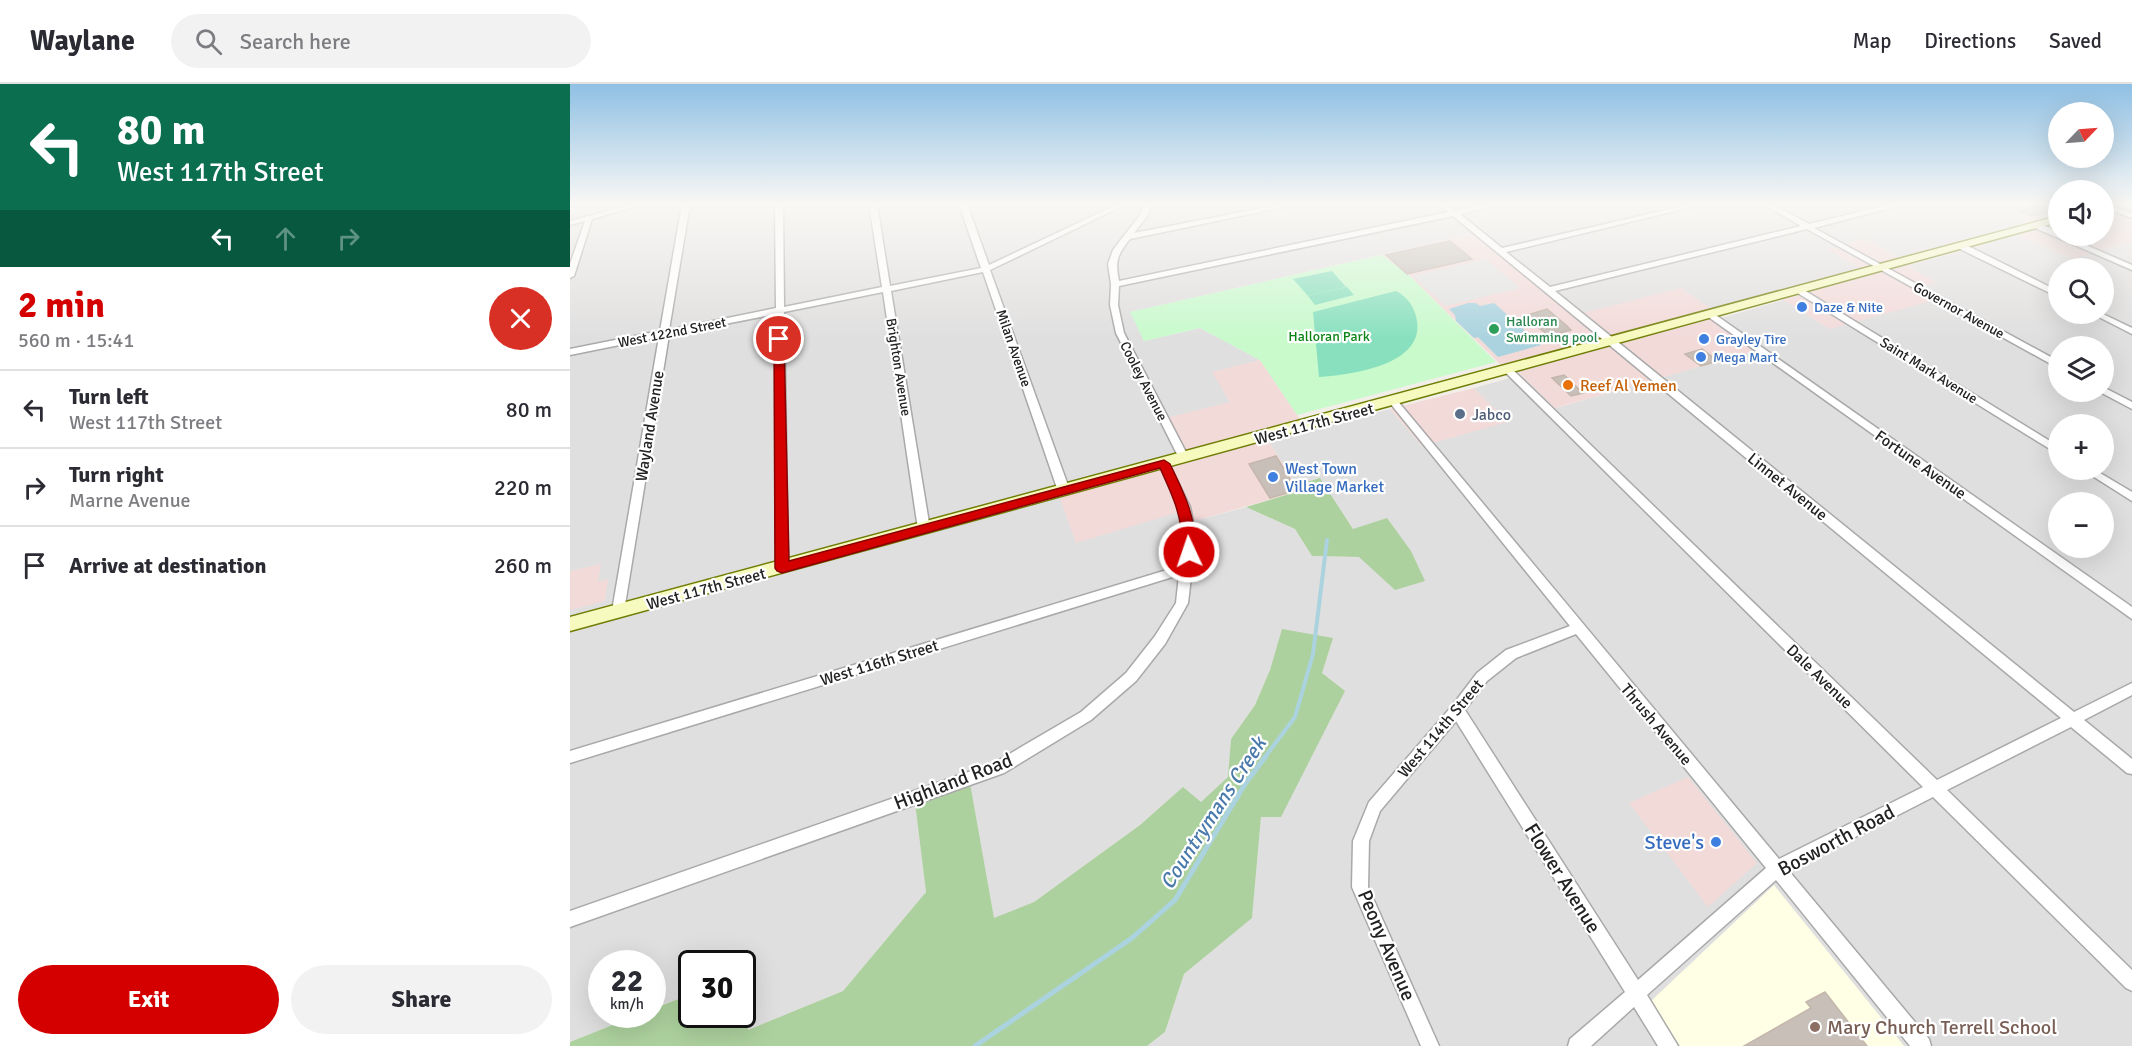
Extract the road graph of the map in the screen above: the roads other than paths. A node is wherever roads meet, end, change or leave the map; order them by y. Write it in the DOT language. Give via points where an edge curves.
graph roads {
  1 [pos="579,249"];
  2 [pos="678,249"];
  3 [pos="779,249"];
  4 [pos="880,249"];
  5 [pos="980,249"];
  6 [pos="1029,249"];
  7 [pos="1118,249"];
  8 [pos="1283,249"];
  9 [pos="1505,249"];
  10 [pos="1719,249"];
  11 [pos="1848,249"];
  12 [pos="1951,249"];
  13 [pos="1967,249"];
  14 [pos="2090,249"];
  15 [pos="1500,250"];
  16 [pos="1882,268"];
  17 [pos="2132,268"];
  18 [pos="987,269"];
  19 [pos="570,276"];
  20 [pos="1115,284"];
  21 [pos="2048,289"];
  22 [pos="886,290"];
  23 [pos="1549,290"];
  24 [pos="1799,290"];
  25 [pos="779,310"];
  26 [pos="1710,314"];
  27 [pos="2114,322"];
  28 [pos="2132,331"];
  29 [pos="664,333"];
  30 [pos="1612,341"];
  31 [pos="570,352"];
  32 [pos="2048,359"];
  33 [pos="1508,370"];
  34 [pos="2114,396"];
  35 [pos="1393,401"];
  36 [pos="2132,406"];
  37 [pos="2048,445"];
  38 [pos="1184,458"];
  39 [pos="1164,464"];
  40 [pos="2104,480"];
  41 [pos="1064,491"];
  42 [pos="2132,497"];
  43 [pos="924,529"];
  44 [pos="782,568"];
  45 [pos="1187,568"];
  46 [pos="618,612"];
  47 [pos="2132,614"];
  48 [pos="570,624"];
  49 [pos="1578,628"];
  50 [pos="2132,689"];
  51 [pos="1457,710"];
  52 [pos="2072,719"];
  53 [pos="570,757"];
  54 [pos="2132,768"];
  55 [pos="1935,789"];
  56 [pos="1374,807"];
  57 [pos="1776,869"];
  58 [pos="570,919"];
  59 [pos="2132,982"];
  60 [pos="1636,994"];
  61 [pos="1430,1046"];
  62 [pos="1577,1046"];
  63 [pos="1669,1046"];
  64 [pos="1922,1046"];
  1 -- 19 [label="street"];
  2 -- 29 [label="street, Wayland Avenue"];
  3 -- 25 [label="street"];
  4 -- 22 [label="street, Brighton Avenue"];
  5 -- 18 [label="street, Milan Avenue"];
  6 -- 18 [label="street, West 122nd Street"];
  7 -- 20 [label="street, Cooley Avenue" via="1112,264"];
  8 -- 20 [label="street"];
  9 -- 15 [label="street"];
  10 -- 23 [label="street"];
  11 -- 16 [label="street, Governor Avenue"];
  12 -- 16 [label="main road, West 117th Street"];
  13 -- 21 [label="street"];
  14 -- 17 [label="street"];
  15 -- 23 [label="street, Linnet Avenue"];
  16 -- 24 [label="main road, West 117th Street"];
  16 -- 32 [label="street, Governor Avenue"];
  18 -- 22 [label="street, West 122nd Street"];
  18 -- 41 [label="street, Milan Avenue"];
  20 -- 38 [label="street, Cooley Avenue" via="1114,305 1120,333"];
  22 -- 25 [label="street, West 122nd Street"];
  22 -- 43 [label="street, Brighton Avenue"];
  23 -- 30 [label="street, Linnet Avenue"];
  24 -- 26 [label="main road, West 117th Street"];
  24 -- 37 [label="street, Saint Mark Avenue"];
  25 -- 29 [label="street, West 122nd Street"];
  25 -- 44 [label="street"];
  26 -- 30 [label="main road, West 117th Street"];
  26 -- 47 [label="street, Fortune Avenue"];
  27 -- 28 [label="street"];
  29 -- 31 [label="street, West 122nd Street"];
  29 -- 46 [label="street, Wayland Avenue"];
  30 -- 33 [label="main road, West 117th Street"];
  30 -- 52 [label="street, Linnet Avenue"];
  33 -- 35 [label="main road, West 117th Street"];
  33 -- 55 [label="street, Dale Avenue"];
  34 -- 36 [label="street"];
  35 -- 38 [label="main road, West 117th Street"];
  35 -- 49 [label="street, Thrush Avenue"];
  38 -- 39 [label="main road, West 117th Street"];
  39 -- 41 [label="main road, West 117th Street"];
  39 -- 45 [label="street, Highland Road" via="1184,507 1190,536"];
  40 -- 42 [label="street"];
  41 -- 43 [label="main road, West 117th Street"];
  43 -- 44 [label="main road, West 117th Street"];
  44 -- 46 [label="main road, West 117th Street"];
  45 -- 53 [label="street, West 116th Street"];
  45 -- 58 [label="street, Highland Road" via="1182,603 1160,640 1131,676 1086,716 999,768"];
  46 -- 48 [label="main road, West 117th Street"];
  49 -- 51 [label="street, West 114th Street" via="1511,654 1482,677"];
  49 -- 57 [label="street, Thrush Avenue"];
  50 -- 52 [label="street, Bosworth Road"];
  51 -- 56 [label="street, West 114th Street"];
  51 -- 60 [label="street, Flower Avenue"];
  52 -- 54 [label="street, Linnet Avenue"];
  52 -- 55 [label="street, Bosworth Road"];
  55 -- 57 [label="street, Bosworth Road"];
  55 -- 59 [label="street, Dale Avenue"];
  56 -- 61 [label="street, Peony Avenue" via="1361,841 1360,887"];
  57 -- 60 [label="street, Bosworth Road"];
  57 -- 64 [label="street, Thrush Avenue"];
  60 -- 62 [label="street, Bosworth Road"];
  60 -- 63 [label="street, Flower Avenue"];
}
